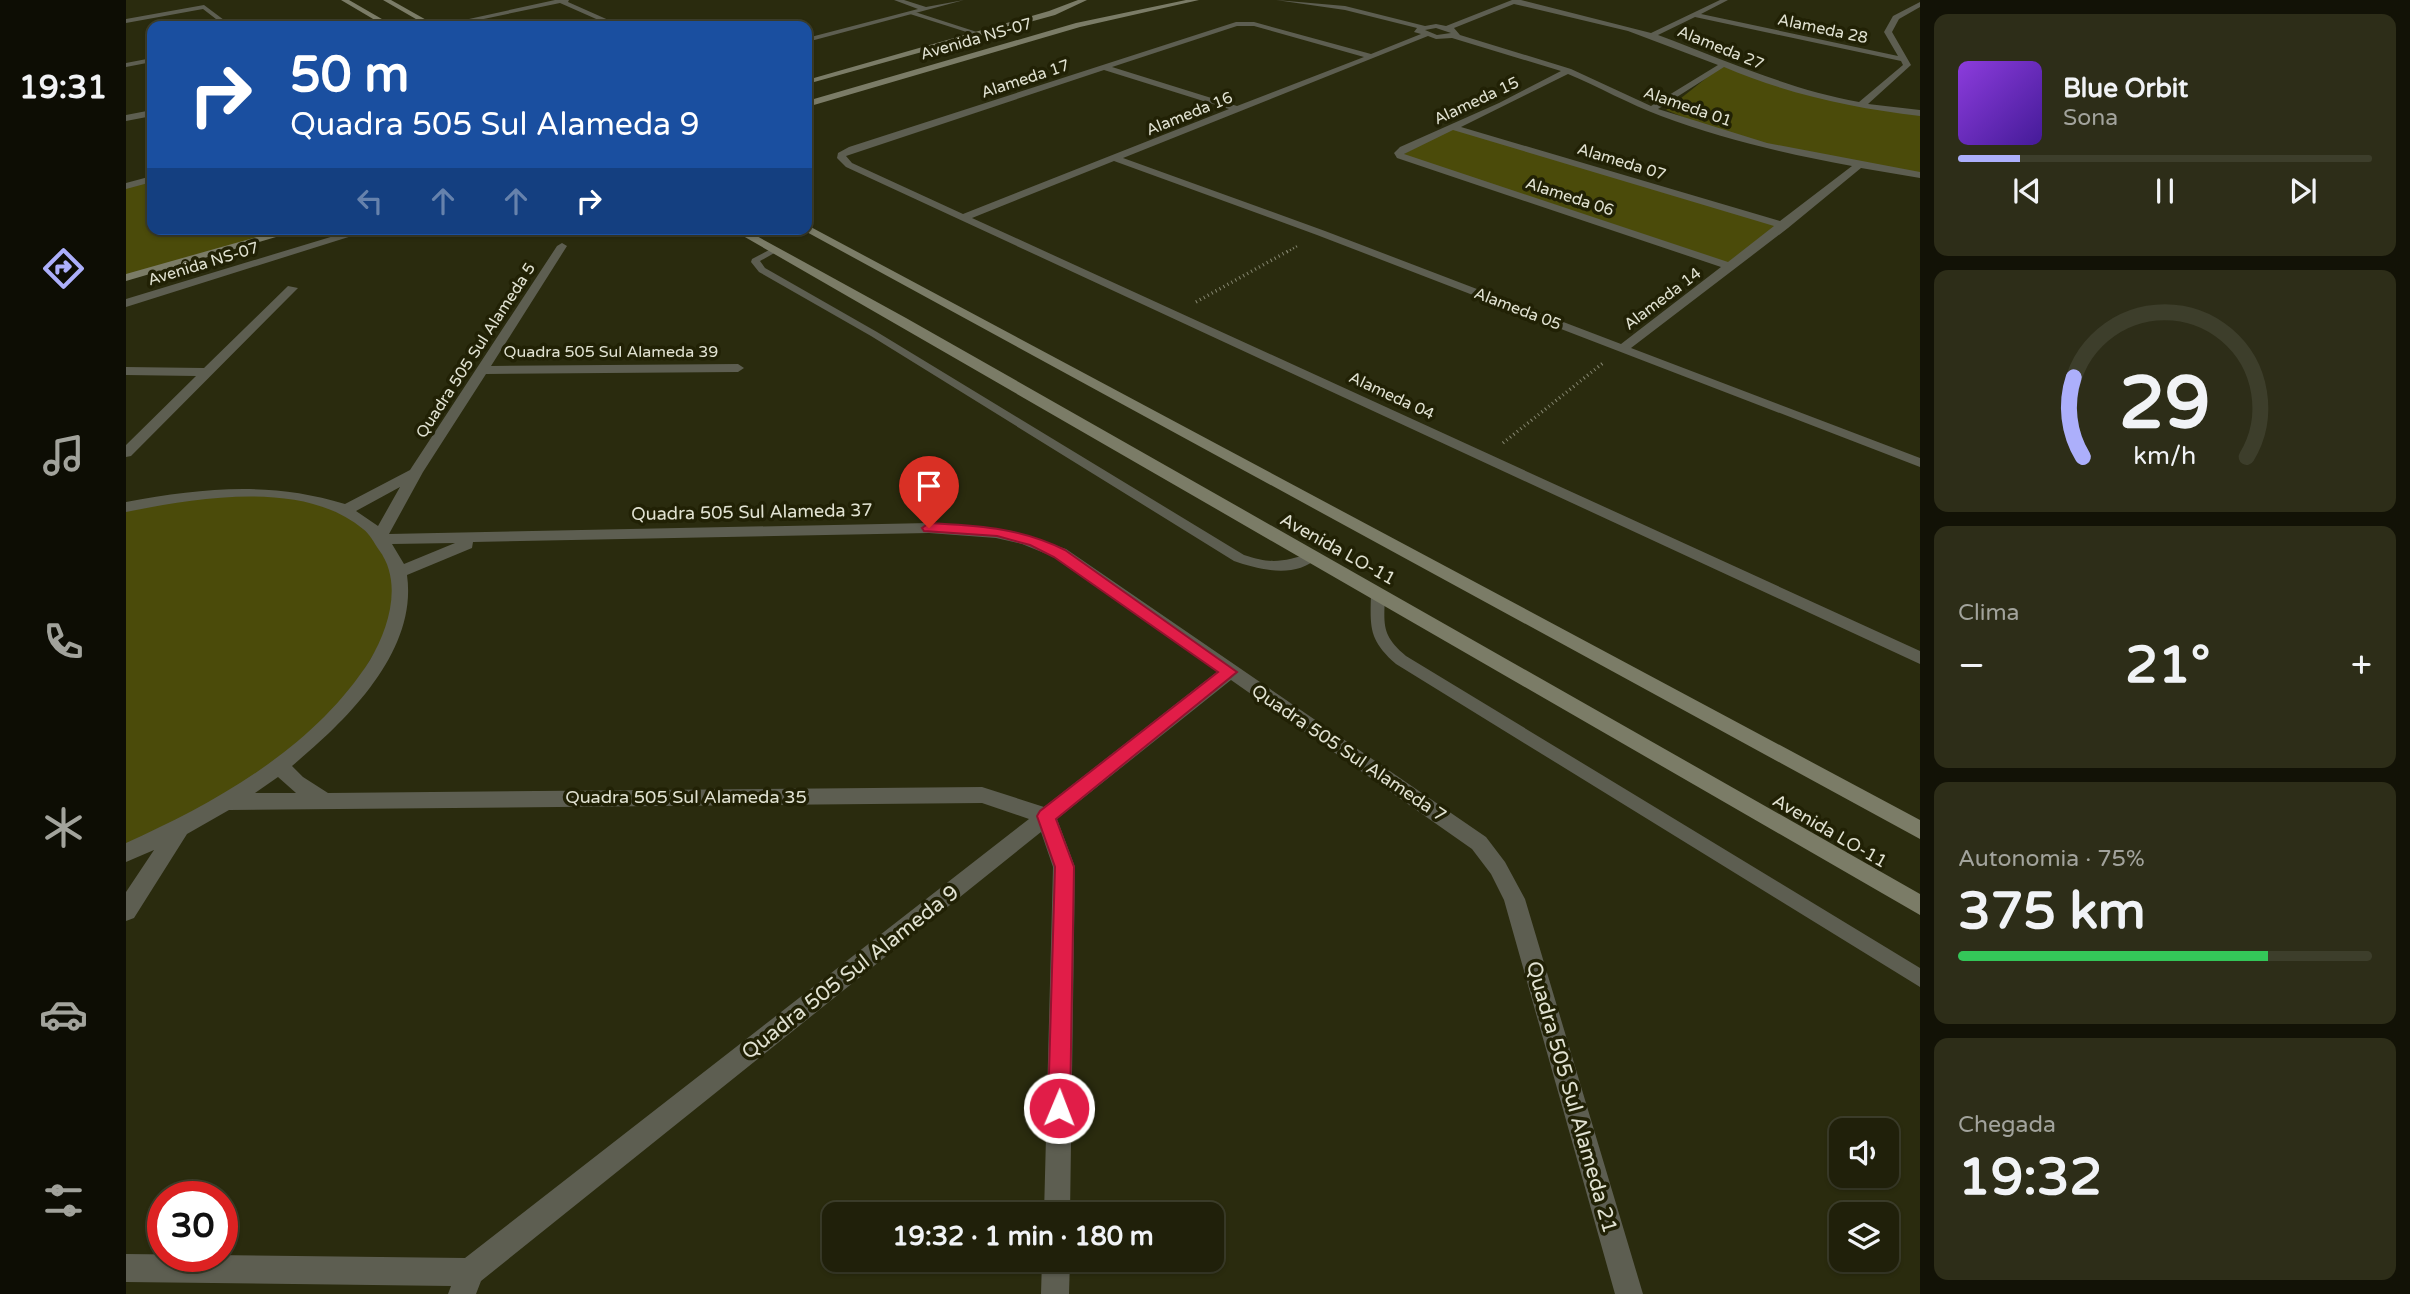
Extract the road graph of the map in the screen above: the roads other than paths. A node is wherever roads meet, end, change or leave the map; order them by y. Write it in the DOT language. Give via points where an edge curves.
graph roads {
  1 [pos="344,0"];
  2 [pos="386,0"];
  3 [pos="561,0"];
  4 [pos="897,0"];
  5 [pos="961,0"];
  6 [pos="1084,0"];
  7 [pos="1196,0"];
  8 [pos="1279,0"];
  9 [pos="1328,0"];
  10 [pos="1725,0"];
  11 [pos="1516,1"];
  12 [pos="1920,4"];
  13 [pos="1345,8"];
  14 [pos="926,9"];
  15 [pos="912,13"];
  16 [pos="1695,15"];
  17 [pos="126,21"];
  18 [pos="222,21"];
  19 [pos="381,21"];
  20 [pos="424,21"];
  21 [pos="463,21"];
  22 [pos="607,21"];
  23 [pos="1447,28"];
  24 [pos="1423,31"];
  25 [pos="978,34"];
  26 [pos="1454,36"];
  27 [pos="1651,36"];
  28 [pos="812,39"];
  29 [pos="1374,57"];
  30 [pos="1906,60"];
  31 [pos="147,61"];
  32 [pos="1724,64"];
  33 [pos="126,65"];
  34 [pos="1104,67"];
  35 [pos="1568,71"];
  36 [pos="812,81"];
  37 [pos="812,103"];
  38 [pos="1861,105"];
  39 [pos="1236,109"];
  40 [pos="1652,109"];
  41 [pos="1920,113"];
  42 [pos="147,114"];
  43 [pos="126,118"];
  44 [pos="1452,127"];
  45 [pos="1400,156"];
  46 [pos="1115,158"];
  47 [pos="849,165"];
  48 [pos="1858,166"];
  49 [pos="1920,175"];
  50 [pos="147,180"];
  51 [pos="126,186"];
  52 [pos="964,216"];
  53 [pos="1784,226"];
  54 [pos="812,231"];
  55 [pos="277,235"];
  56 [pos="349,235"];
  57 [pos="746,235"];
  58 [pos="562,246"];
  59 [pos="774,251"];
  60 [pos="1730,266"];
  61 [pos="126,278"];
  62 [pos="292,288"];
  63 [pos="126,303"];
  64 [pos="1623,348"];
  65 [pos="738,368"];
  66 [pos="484,370"];
  67 [pos="126,371"];
  68 [pos="208,372"];
  69 [pos="126,453"];
  70 [pos="1920,463"];
  71 [pos="416,472"];
  72 [pos="126,507"];
  73 [pos="346,510"];
  74 [pos="382,537"];
  75 [pos="482,538"];
  76 [pos="1060,553"];
  77 [pos="1312,557"];
  78 [pos="399,572"];
  79 [pos="1378,594"];
  80 [pos="1920,657"];
  81 [pos="1229,672"];
  82 [pos="280,766"];
  83 [pos="322,799"];
  84 [pos="227,802"];
  85 [pos="1046,816"];
  86 [pos="179,829"];
  87 [pos="1920,830"];
  88 [pos="126,853"];
  89 [pos="1514,899"];
  90 [pos="1920,905"];
  91 [pos="126,911"];
  92 [pos="1920,978"];
  93 [pos="1057,1202"];
  94 [pos="126,1268"];
  95 [pos="1056,1272"];
  96 [pos="466,1283"];
  97 [pos="1055,1294"];
  98 [pos="1629,1294"];
  1 -- 19 [label="street"];
  2 -- 20 [label="street"];
  3 -- 21 [label="street"];
  3 -- 22 [label="street"];
  4 -- 14 [label="street"];
  5 -- 14 [label="street"];
  6 -- 25 [label="street, Avenida NS-07"];
  7 -- 37 [label="street, Avenida NS-07" via="1079,25"];
  8 -- 13 [label="street"];
  9 -- 13 [label="street"];
  10 -- 16 [label="street"];
  11 -- 23 [label="street"];
  11 -- 27 [label="street, Alameda 27"];
  12 -- 30 [label="street" via="1896,18 1888,32"];
  13 -- 24 [label="street"];
  14 -- 15 [label="street"];
  15 -- 25 [label="lane"];
  15 -- 28 [label="street"];
  16 -- 27 [label="street"];
  16 -- 30 [label="street, Alameda 28"];
  17 -- 18 [label="street" via="204,7"];
  23 -- 24 [label="street"];
  23 -- 26 [label="street" via="1455,31"];
  24 -- 26 [label="street, Alameda 01"];
  24 -- 29 [label="street, Alameda 16"];
  25 -- 36 [label="street, Avenida NS-07"];
  26 -- 35 [label="street, Alameda 01"];
  27 -- 32 [label="street, Alameda 27"];
  29 -- 34 [label="street, Alameda 17" via="1254,24 1232,25"];
  29 -- 39 [label="street, Alameda 16"];
  30 -- 38 [label="street" via="1899,73"];
  31 -- 33 [label="street"];
  32 -- 38 [label="street, Alameda 27" via="1797,90"];
  32 -- 40 [label="street"];
  34 -- 39 [label="street"];
  34 -- 47 [label="street, Alameda 17" via="852,149 841,155"];
  35 -- 40 [label="street, Alameda 01"];
  35 -- 44 [label="street, Alameda 15"];
  38 -- 41 [label="street, Alameda 27"];
  39 -- 46 [label="street, Alameda 16"];
  40 -- 48 [label="street, Alameda 01" via="1742,139"];
  42 -- 43 [label="street"];
  44 -- 45 [label="street, Alameda 15" via="1403,149"];
  44 -- 53 [label="street, Alameda 07"];
  45 -- 60 [label="street, Alameda 06"];
  46 -- 52 [label="street, Alameda 16"];
  46 -- 64 [label="street, Alameda 05"];
  47 -- 52 [label="street, Alameda 04"];
  48 -- 49 [label="street, Alameda 01"];
  48 -- 53 [label="street, Alameda 14"];
  50 -- 51 [label="street"];
  52 -- 80 [label="street, Alameda 04"];
  53 -- 60 [label="street, Alameda 14"];
  54 -- 87 [label="street, Avenida LO-11"];
  55 -- 61 [label="street, Avenida NS-07"];
  56 -- 63 [label="street, Avenida NS-07"];
  57 -- 59 [label="street, Avenida LO-11"];
  58 -- 66 [label="street, Quadra 505 Sul Alameda 5"];
  59 -- 77 [label="street, Avenida LO-11"];
  59 -- 77 [label="lane" via="756,259 762,270 1239,558 1292,567"];
  60 -- 64 [label="street, Alameda 14"];
  62 -- 68 [label="street"];
  64 -- 70 [label="street, Alameda 05"];
  65 -- 66 [label="street, Quadra 505 Sul Alameda 39"];
  66 -- 71 [label="street, Quadra 505 Sul Alameda 5"];
  67 -- 68 [label="street"];
  68 -- 69 [label="street"];
  71 -- 73 [label="street"];
  71 -- 74 [label="street"];
  72 -- 73 [label="street" via="223,492 270,492 312,498"];
  73 -- 74 [label="street"];
  74 -- 75 [label="street, Quadra 505 Sul Alameda 37"];
  74 -- 78 [label="street"];
  75 -- 76 [label="street, Quadra 505 Sul Alameda 37" via="929,528 997,531"];
  75 -- 78 [label="street"];
  76 -- 81 [label="street, Quadra 505 Sul Alameda 7"];
  77 -- 79 [label="street, Avenida LO-11"];
  78 -- 82 [label="street" via="398,613 379,660 339,712"];
  79 -- 90 [label="street, Avenida LO-11"];
  79 -- 92 [label="lane" via="1377,634 1401,660"];
  81 -- 85 [label="street, Quadra 505 Sul Alameda 9"];
  81 -- 89 [label="street, Quadra 505 Sul Alameda 7" via="1479,843"];
  82 -- 83 [label="street"];
  82 -- 84 [label="street"];
  83 -- 84 [label="street, Quadra 505 Sul Alameda 35"];
  83 -- 85 [label="street, Quadra 505 Sul Alameda 35" via="982,795"];
  84 -- 86 [label="street"];
  85 -- 93 [label="street" via="1064,867"];
  85 -- 96 [label="street, Quadra 505 Sul Alameda 9"];
  86 -- 88 [label="street"];
  86 -- 91 [label="street"];
  89 -- 98 [label="street, Quadra 505 Sul Alameda 21"];
  94 -- 96 [label="street"];
  95 -- 97 [label="street"];
}
